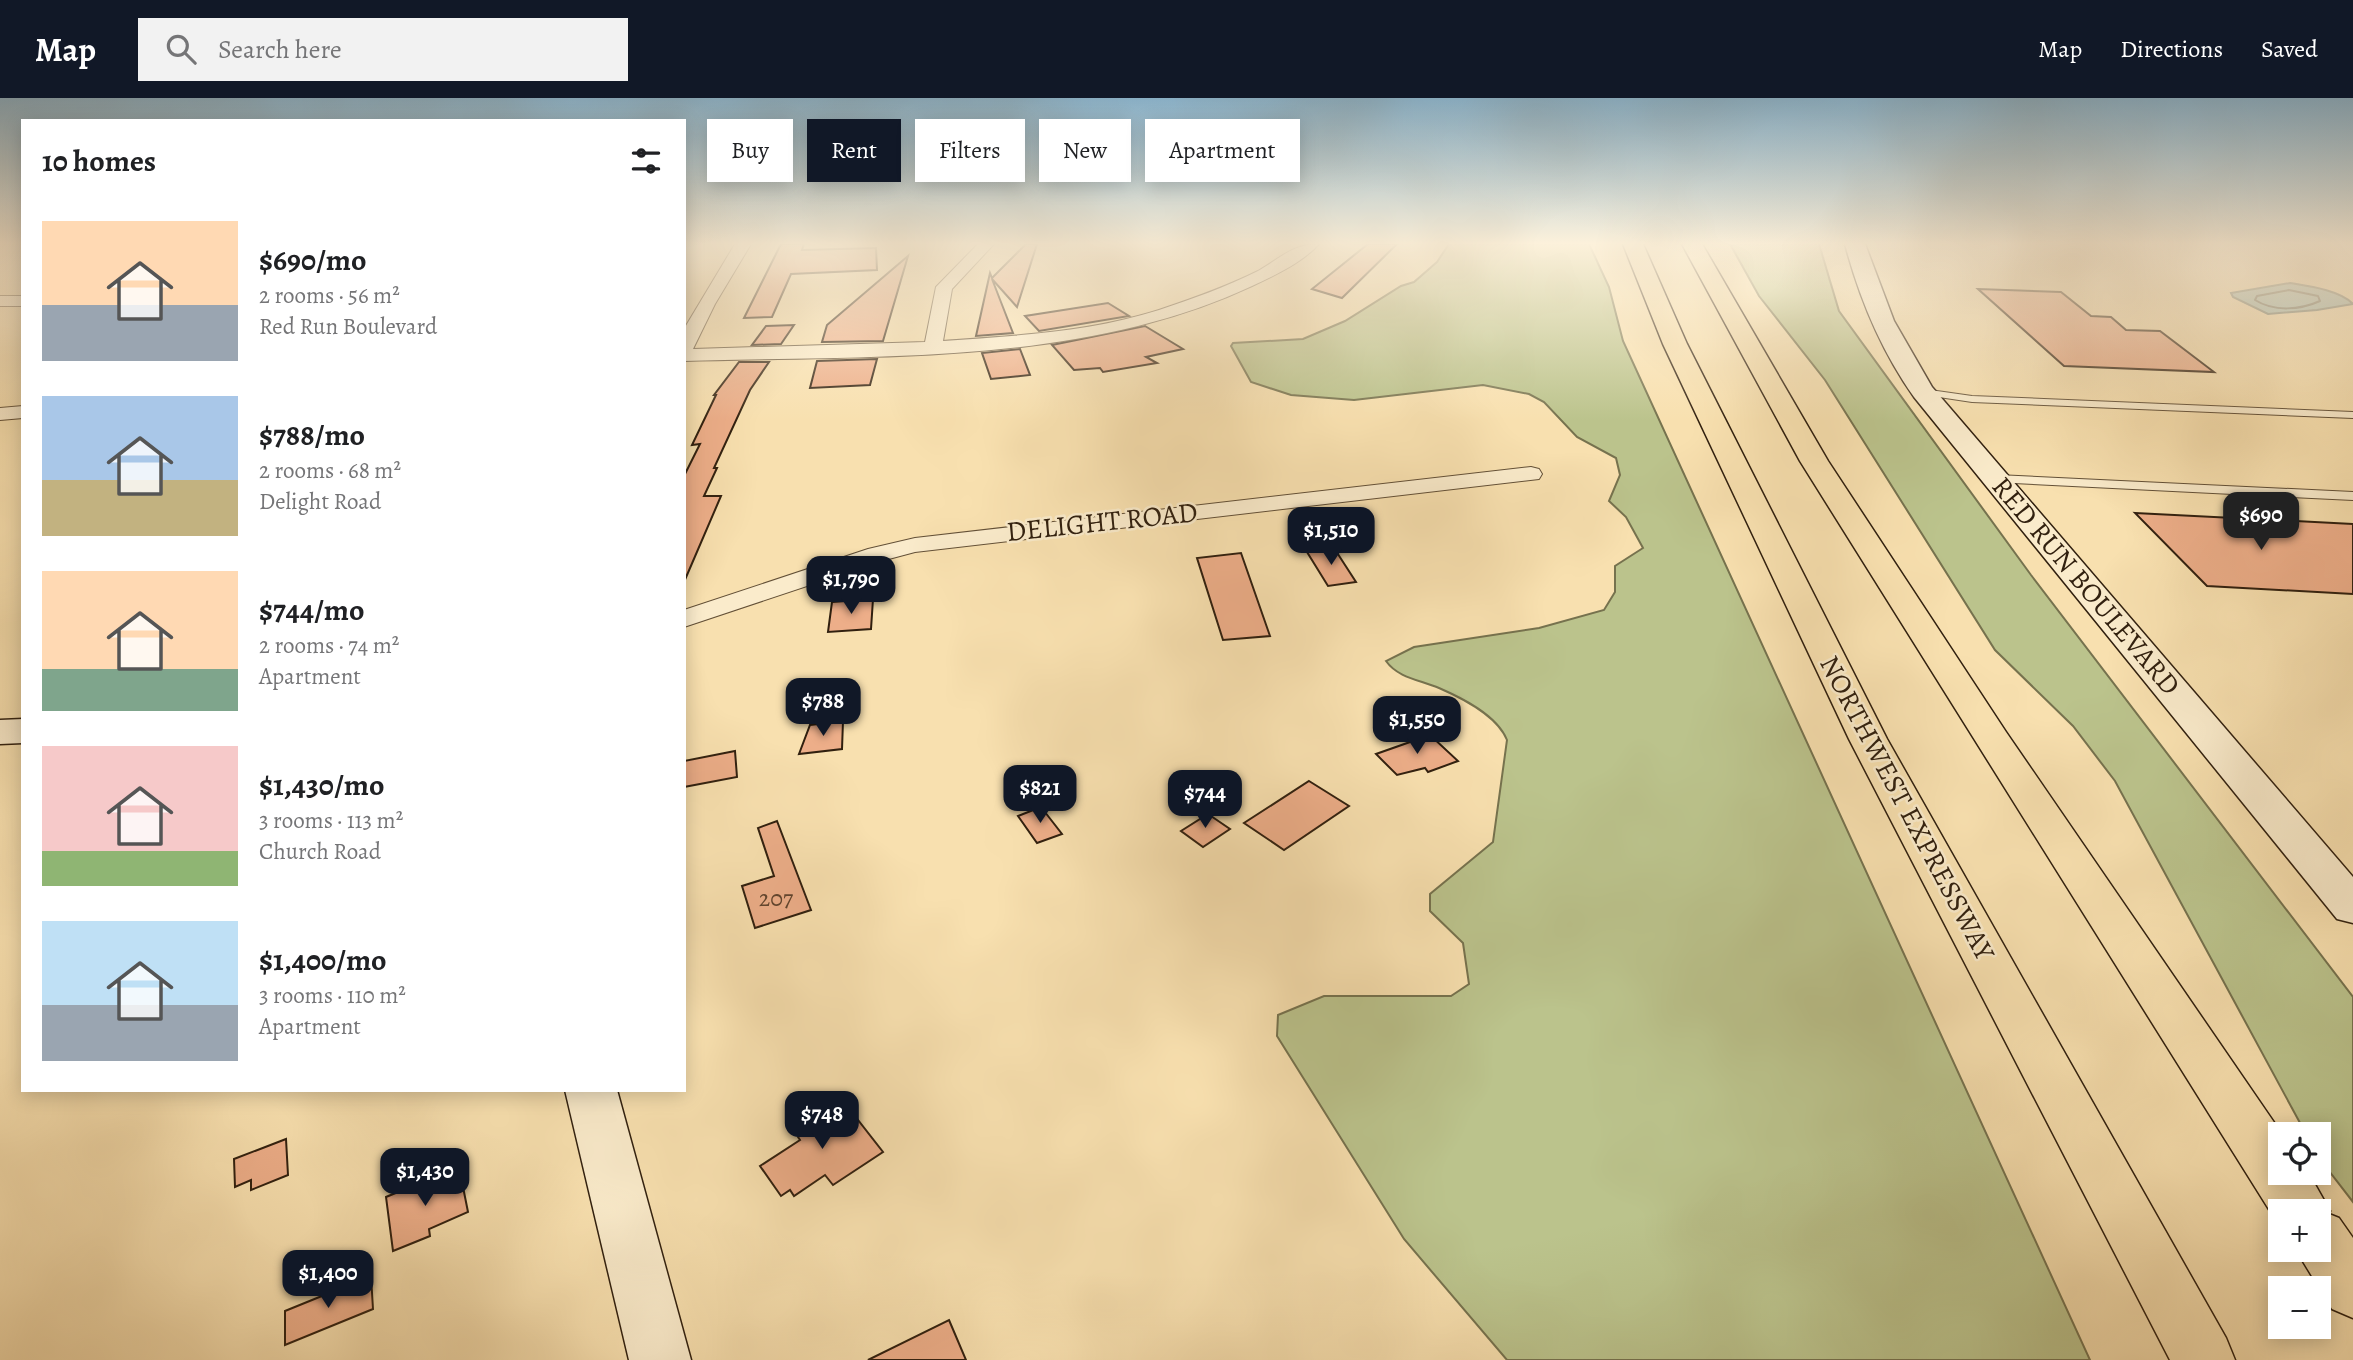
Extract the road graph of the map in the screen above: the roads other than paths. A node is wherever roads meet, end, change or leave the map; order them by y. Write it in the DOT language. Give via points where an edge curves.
graph roads {
  1 [pos="707,303"];
  2 [pos="939,303"];
  3 [pos="1199,303"];
  4 [pos="1658,303"];
  5 [pos="1725,303"];
  6 [pos="1876,303"];
  7 [pos="686,344"];
  8 [pos="933,347"];
  9 [pos="686,355"];
  10 [pos="1923,392"];
  11 [pos="2353,406"];
  12 [pos="21,412"];
  13 [pos="0,414"];
  14 [pos="2353,415"];
  15 [pos="1531,474"];
  16 [pos="1997,479"];
  17 [pos="2353,496"];
  18 [pos="686,618"];
  19 [pos="21,731"];
  20 [pos="0,732"];
  21 [pos="2353,907"];
  22 [pos="592,1092"];
  23 [pos="2294,1199"];
  24 [pos="2331,1255"];
  25 [pos="2353,1289"];
  26 [pos="660,1360"];
  27 [pos="2204,1360"];
  1 -- 7 [label="street"];
  2 -- 8 [label="street"];
  3 -- 8 [label="street" via="1063,336"];
  4 -- 27 [label="highway, NORTHWEST EXPRESSWAY" via="1868,739"];
  5 -- 23 [label="highway" via="1814,461"];
  6 -- 10 [label="main road, RED RUN BOULEVARD" via="1886,330"];
  8 -- 9 [label="street"];
  10 -- 11 [label="lane"];
  10 -- 14 [label="lane" via="1972,399"];
  10 -- 16 [label="main road, RED RUN BOULEVARD"];
  12 -- 13 [label="street"];
  15 -- 18 [label="street, DELIGHT ROAD" via="915,545 844,564"];
  16 -- 17 [label="lane"];
  16 -- 21 [label="main road, RED RUN BOULEVARD"];
  19 -- 20 [label="main road"];
  22 -- 26 [label="main road"];
  24 -- 25 [label="highway"];
}
